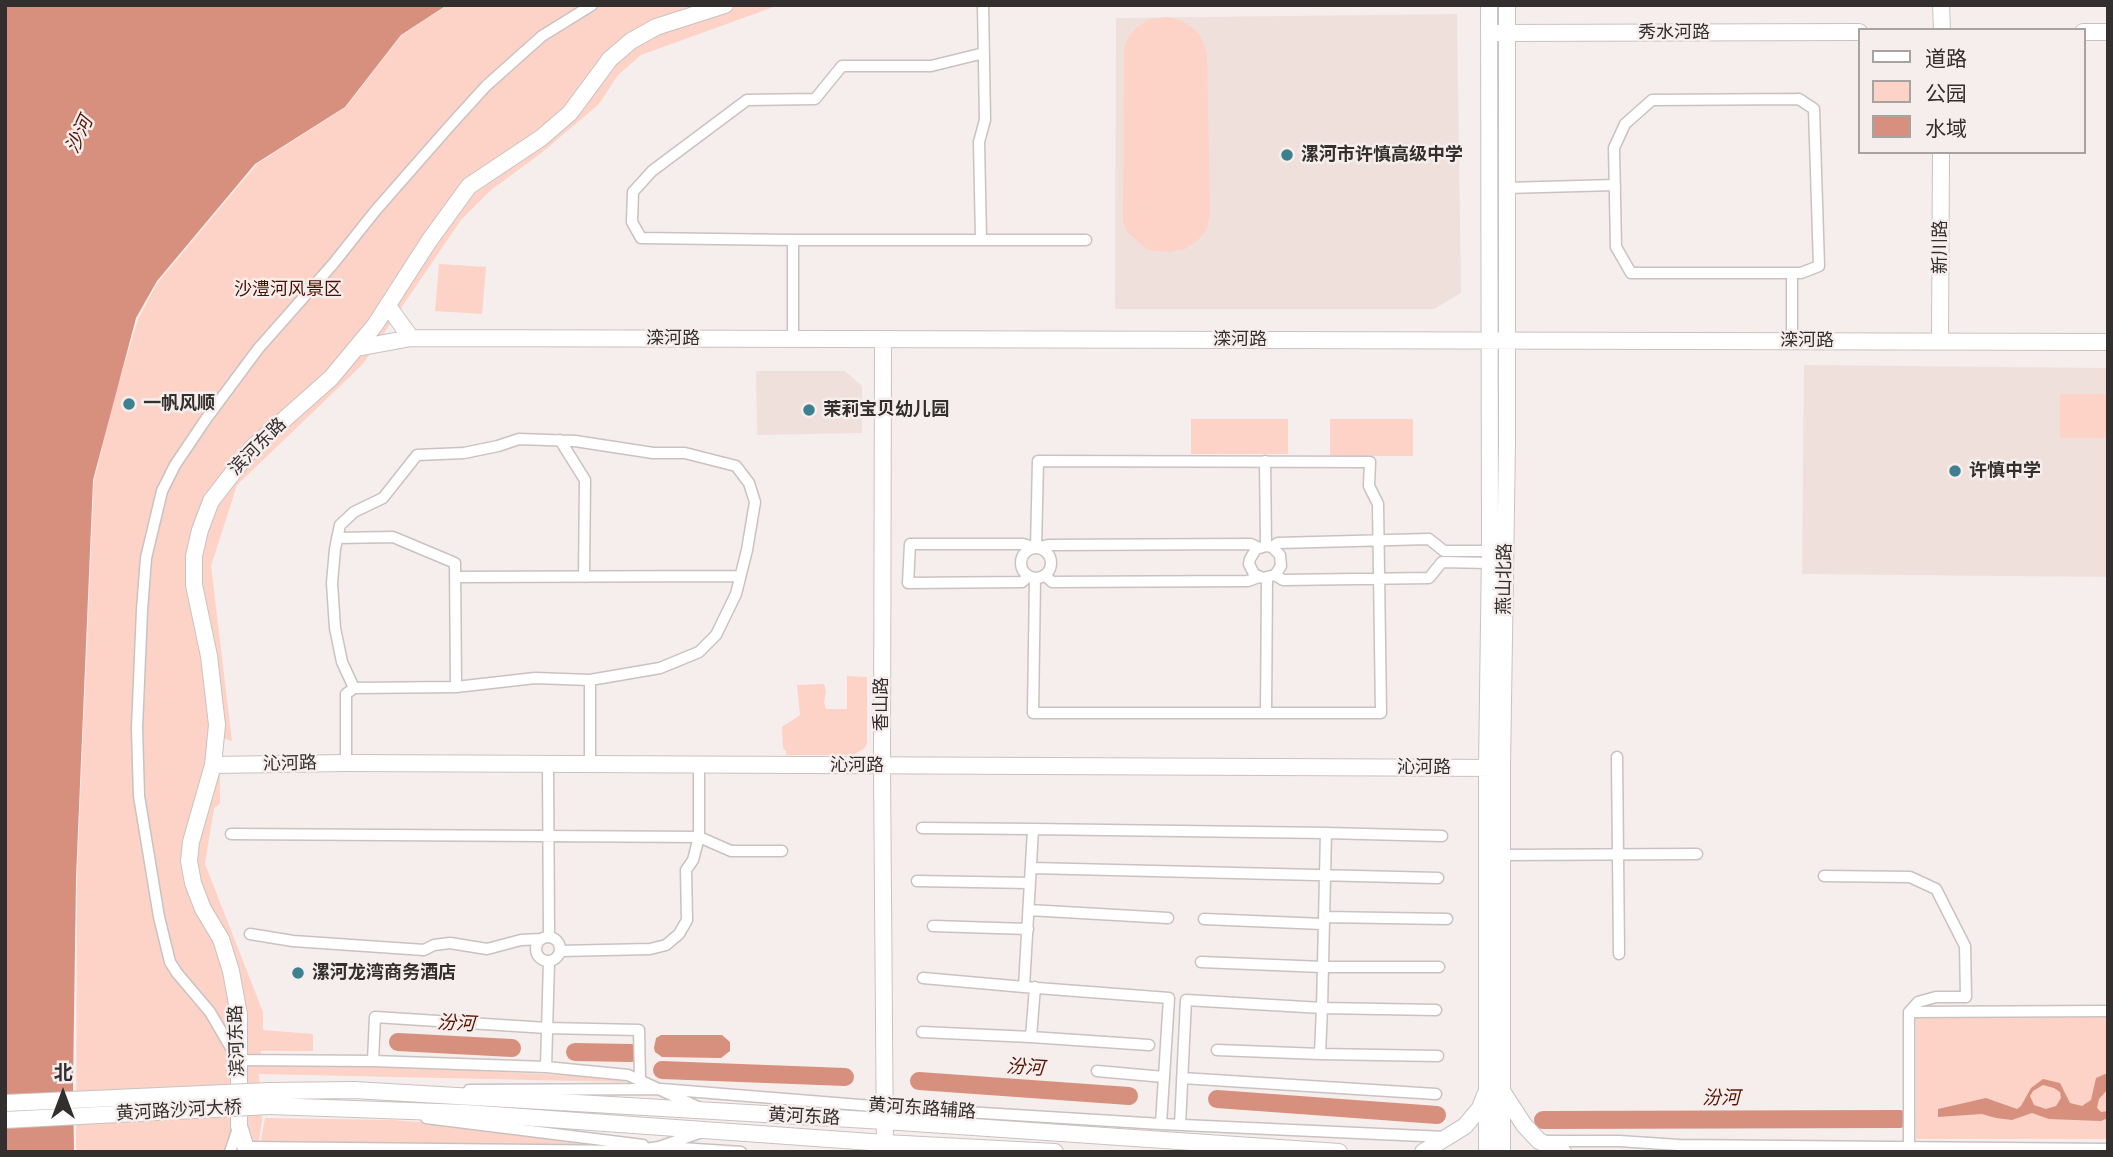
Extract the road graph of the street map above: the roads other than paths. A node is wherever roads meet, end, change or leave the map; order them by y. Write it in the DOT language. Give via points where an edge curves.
graph roads {
  1 [pos="593,5"];
  2 [pos="725,5"];
  3 [pos="983,5"];
  4 [pos="1489,5"];
  5 [pos="1507,5"];
  6 [pos="1941,5"];
  7 [pos="1942,28"];
  8 [pos="1857,32"];
  9 [pos="2085,32"];
  10 [pos="2108,32"];
  11 [pos="1489,33"];
  12 [pos="1506,33"];
  13 [pos="984,52"];
  14 [pos="1941,154"];
  15 [pos="1615,185"];
  16 [pos="1506,188"];
  17 [pos="793,240"];
  18 [pos="981,240"];
  19 [pos="1086,240"];
  20 [pos="1792,273"];
  21 [pos="388,306"];
  22 [pos="411,338"];
  23 [pos="793,339"];
  24 [pos="883,340"];
  25 [pos="1499,341"];
  26 [pos="1792,341"];
  27 [pos="1941,341"];
  28 [pos="2108,342"];
  29 [pos="357,348"];
  30 [pos="560,440"];
  31 [pos="1265,461"];
  32 [pos="337,538"];
  33 [pos="1379,540"];
  34 [pos="1266,547"];
  35 [pos="1037,548"];
  36 [pos="1490,557"];
  37 [pos="740,576"];
  38 [pos="455,577"];
  39 [pos="584,577"];
  40 [pos="1036,577"];
  41 [pos="1267,577"];
  42 [pos="1378,578"];
  43 [pos="590,680"];
  44 [pos="456,687"];
  45 [pos="354,688"];
  46 [pos="1266,713"];
  47 [pos="1617,757"];
  48 [pos="346,763"];
  49 [pos="548,764"];
  50 [pos="590,764"];
  51 [pos="213,765"];
  52 [pos="699,765"];
  53 [pos="882,766"];
  54 [pos="1494,768"];
  55 [pos="922,828"];
  56 [pos="1033,829"];
  57 [pos="1326,832"];
  58 [pos="231,834"];
  59 [pos="548,836"];
  60 [pos="1442,836"];
  61 [pos="699,837"];
  62 [pos="782,851"];
  63 [pos="1618,854"];
  64 [pos="1697,854"];
  65 [pos="1502,855"];
  66 [pos="1032,867"];
  67 [pos="1324,875"];
  68 [pos="1824,876"];
  69 [pos="1438,878"];
  70 [pos="917,881"];
  71 [pos="1030,883"];
  72 [pos="1028,910"];
  73 [pos="1168,918"];
  74 [pos="1204,919"];
  75 [pos="1447,919"];
  76 [pos="1324,920"];
  77 [pos="933,926"];
  78 [pos="1028,929"];
  79 [pos="250,934"];
  80 [pos="545,938"];
  81 [pos="560,951"];
  82 [pos="1619,954"];
  83 [pos="549,961"];
  84 [pos="1201,962"];
  85 [pos="1323,967"];
  86 [pos="1439,967"];
  87 [pos="923,978"];
  88 [pos="1030,987"];
  89 [pos="1322,1008"];
  90 [pos="1436,1010"];
  91 [pos="2108,1011"];
  92 [pos="1909,1012"];
  93 [pos="547,1028"];
  94 [pos="922,1032"];
  95 [pos="1031,1037"];
  96 [pos="1149,1045"];
  97 [pos="1217,1050"];
  98 [pos="1320,1054"];
  99 [pos="1438,1056"];
  100 [pos="237,1060"];
  101 [pos="373,1060"];
  102 [pos="546,1067"];
  103 [pos="1097,1071"];
  104 [pos="1164,1077"];
  105 [pos="1182,1078"];
  106 [pos="639,1079"];
  107 [pos="662,1089"];
  108 [pos="354,1090"];
  109 [pos="1495,1090"];
  110 [pos="1436,1094"];
  111 [pos="269,1098"];
  112 [pos="5,1103"];
  113 [pos="351,1109"];
  114 [pos="709,1112"];
  115 [pos="885,1114"];
  116 [pos="5,1120"];
  117 [pos="1161,1124"];
  118 [pos="1180,1125"];
  119 [pos="708,1130"];
  120 [pos="1448,1138"];
  121 [pos="1539,1141"];
  122 [pos="1909,1146"];
  123 [pos="659,1147"];
  124 [pos="885,1147"];
  125 [pos="2108,1149"];
  126 [pos="241,1150"];
  127 [pos="376,1150"];
  128 [pos="741,1152"];
  129 [pos="1055,1152"];
  130 [pos="1339,1152"];
  131 [pos="1423,1152"];
  132 [pos="1487,1152"];
  133 [pos="1502,1152"];
  134 [pos="1563,1152"];
  1 -- 100 [label="street" via="542,36 447,129 258,349 206,419 162,491 146,558 142,610 139,796 170,962 211,1012"];
  2 -- 21 [label="street, 滨河东路" via="656,27 610,59 570,113 469,186"];
  3 -- 13 [label="street"];
  4 -- 11 [label="street, 燕山北路"];
  5 -- 12 [label="street, 燕山北路"];
  6 -- 7 [label="street"];
  8 -- 12 [label="street, 秀水河路"];
  9 -- 10 [label="street"];
  11 -- 12 [label="street, 秀水河路"];
  11 -- 25 [label="street, 燕山北路"];
  12 -- 16 [label="street, 燕山北路"];
  13 -- 17 [label="street" via="931,66 842,66 815,99 747,100 652,171 633,192 632,222 641,238"];
  13 -- 18 [label="street" via="985,120 979,142"];
  14 -- 27 [label="street, 新川路"];
  15 -- 16 [label="street"];
  15 -- 20 [label="street" via="1616,247 1631,273"];
  15 -- 20 [label="street" via="1614,148 1625,124 1651,100 1799,99 1814,109 1819,266"];
  16 -- 25 [label="street, 燕山北路"];
  17 -- 18 [label="street"];
  17 -- 23 [label="street"];
  18 -- 19 [label="street"];
  20 -- 26 [label="street"];
  21 -- 22 [label="street"];
  21 -- 29 [label="street, 滨河东路"];
  22 -- 23 [label="street, 滦河路"];
  22 -- 29 [label="street, 滦河路"];
  23 -- 24 [label="street, 滦河路"];
  24 -- 25 [label="street, 滦河路"];
  24 -- 53 [label="street, 香山路"];
  25 -- 26 [label="street, 滦河路"];
  25 -- 36 [label="street, 燕山北路"];
  25 -- 54 [label="street, 燕山北路"];
  26 -- 27 [label="street, 滦河路"];
  27 -- 28 [label="street, 滦河路"];
  29 -- 51 [label="street, 滨河东路" via="331,378 252,448 211,501 200,530 194,585 215,692"];
  30 -- 32 [label="street" via="519,439 464,453 417,454 383,498 354,512 340,525"];
  30 -- 37 [label="street" via="685,453 736,466 749,483 754,502"];
  30 -- 39 [label="street" via="585,480"];
  31 -- 33 [label="street" via="1370,462 1369,486 1378,504"];
  31 -- 34 [label="street"];
  31 -- 35 [label="street" via="1038,461"];
  32 -- 38 [label="street" via="393,537 455,563"];
  32 -- 45 [label="street" via="332,583 335,628 342,662"];
  33 -- 34 [label="street"];
  33 -- 36 [label="street" via="1429,539 1444,551"];
  33 -- 42 [label="street"];
  34 -- 35 [label="street"];
  34 -- 41 [label="street" via="1281,560 1279,571"];
  34 -- 41 [label="street" via="1252,553 1249,564 1254,574"];
  35 -- 40 [label="street" via="1051,559 1049,570"];
  35 -- 40 [label="street" via="1028,550 1021,561"];
  35 -- 40 [label="street" via="1023,544 910,544 908,583 1022,582"];
  36 -- 42 [label="street" via="1442,562 1429,578"];
  36 -- 54 [label="street, 燕山北路"];
  37 -- 39 [label="street"];
  37 -- 43 [label="street" via="716,635 699,652 660,668"];
  38 -- 39 [label="street"];
  38 -- 44 [label="street"];
  40 -- 41 [label="street" via="1052,582 1248,581"];
  40 -- 46 [label="street" via="1033,713"];
  41 -- 42 [label="street"];
  41 -- 46 [label="street"];
  42 -- 46 [label="street" via="1381,713"];
  43 -- 44 [label="street" via="535,678"];
  43 -- 50 [label="street"];
  44 -- 45 [label="street"];
  45 -- 48 [label="street" via="346,694"];
  47 -- 63 [label="street"];
  48 -- 49 [label="street, 沁河路"];
  48 -- 51 [label="street, 沁河路"];
  49 -- 50 [label="street, 沁河路"];
  49 -- 59 [label="street"];
  50 -- 52 [label="street, 沁河路"];
  51 -- 100 [label="street, 滨河东路" via="189,861 193,883 221,939 231,971 239,1015"];
  52 -- 53 [label="street, 沁河路"];
  52 -- 61 [label="street"];
  53 -- 54 [label="street, 沁河路"];
  53 -- 115 [label="street, 香山路"];
  54 -- 65 [label="street, 燕山北路"];
  54 -- 109 [label="street, 燕山北路"];
  55 -- 56 [label="street"];
  56 -- 57 [label="street"];
  56 -- 66 [label="street"];
  57 -- 60 [label="street"];
  57 -- 67 [label="street"];
  58 -- 59 [label="street"];
  59 -- 61 [label="street"];
  59 -- 80 [label="street"];
  61 -- 62 [label="street" via="732,851"];
  61 -- 81 [label="street" via="686,870 687,920 666,946"];
  63 -- 64 [label="street"];
  63 -- 65 [label="street"];
  63 -- 82 [label="street"];
  65 -- 109 [label="street, 燕山北路"];
  66 -- 67 [label="street"];
  66 -- 71 [label="street"];
  67 -- 69 [label="street"];
  67 -- 76 [label="street"];
  68 -- 92 [label="street" via="1910,877 1936,889 1965,946 1966,997 1936,997 1918,1002"];
  70 -- 71 [label="street"];
  71 -- 72 [label="street"];
  72 -- 73 [label="street"];
  72 -- 78 [label="street"];
  74 -- 76 [label="street"];
  75 -- 76 [label="street"];
  76 -- 85 [label="street"];
  77 -- 78 [label="street"];
  78 -- 88 [label="street"];
  79 -- 80 [label="street" via="424,950 450,943 487,949"];
  80 -- 81 [label="street" via="553,937"];
  80 -- 83 [label="street" via="537,945 537,953"];
  81 -- 83 [label="street"];
  83 -- 93 [label="street"];
  84 -- 85 [label="street"];
  85 -- 86 [label="street"];
  85 -- 89 [label="street"];
  87 -- 88 [label="street"];
  88 -- 95 [label="street"];
  88 -- 104 [label="street" via="1170,998"];
  89 -- 90 [label="street"];
  89 -- 98 [label="street"];
  89 -- 105 [label="street" via="1186,1000"];
  91 -- 92 [label="street"];
  92 -- 122 [label="street"];
  93 -- 101 [label="street" via="375,1017"];
  93 -- 102 [label="street"];
  93 -- 106 [label="street" via="639,1030"];
  94 -- 95 [label="street"];
  95 -- 96 [label="street"];
  97 -- 98 [label="street"];
  98 -- 99 [label="street"];
  100 -- 101 [label="street"];
  100 -- 126 [label="street, 滨河东路"];
  101 -- 102 [label="street"];
  102 -- 106 [label="street"];
  103 -- 104 [label="street"];
  104 -- 117 [label="street"];
  105 -- 110 [label="street"];
  105 -- 118 [label="street"];
  106 -- 107 [label="street"];
  107 -- 108 [label="street, 黄河东路辅路"];
  107 -- 114 [label="street"];
  107 -- 115 [label="street, 黄河东路辅路"];
  108 -- 111 [label="street, 黄河东路"];
  108 -- 114 [label="street, 黄河东路"];
  109 -- 120 [label="street" via="1465,1126"];
  109 -- 121 [label="street"];
  109 -- 132 [label="street, 燕山北路"];
  109 -- 133 [label="street, 燕山北路"];
  111 -- 112 [label="street, 黄河路沙河大桥, bridge"];
  111 -- 113 [label="street, 黄河东路"];
  111 -- 116 [label="street, 黄河路沙河大桥, bridge"];
  113 -- 119 [label="street, 黄河东路"];
  113 -- 123 [label="street"];
  114 -- 115 [label="street, 黄河东路"];
  115 -- 117 [label="street, 黄河东路辅路"];
  115 -- 124 [label="street, 香山路"];
  115 -- 130 [label="street, 黄河东路"];
  117 -- 118 [label="street, 黄河东路辅路"];
  118 -- 120 [label="street, 黄河东路辅路"];
  119 -- 123 [label="street"];
  119 -- 124 [label="street, 黄河东路"];
  120 -- 131 [label="street"];
  121 -- 122 [label="street"];
  121 -- 134 [label="street"];
  122 -- 125 [label="street"];
  123 -- 127 [label="street" via="631,1151"];
  123 -- 128 [label="street"];
  124 -- 129 [label="street, 黄河东路"];
  126 -- 127 [label="street"];
}
